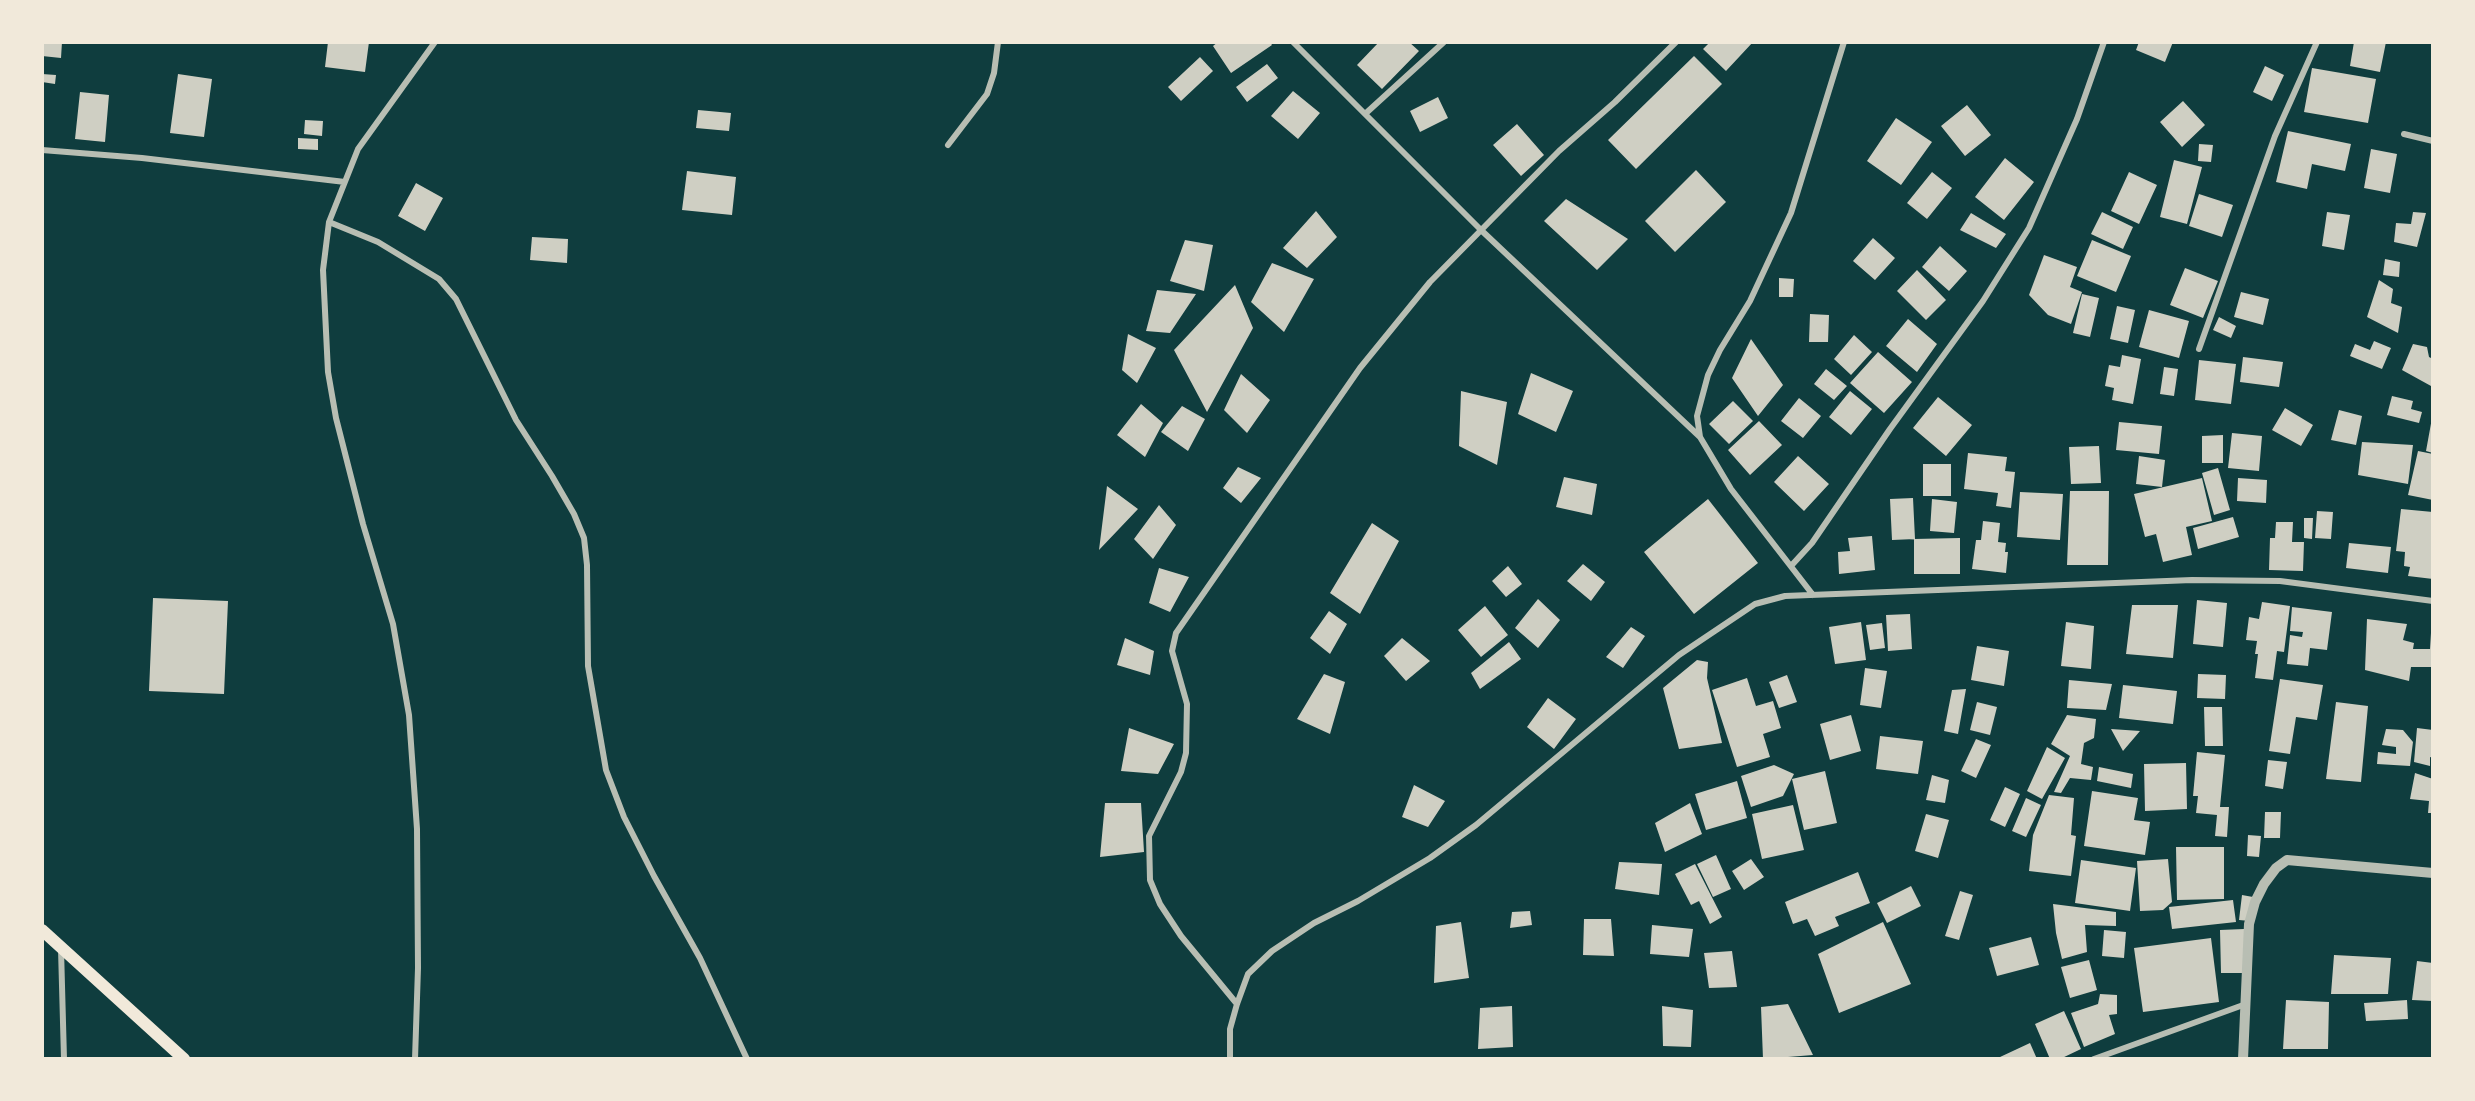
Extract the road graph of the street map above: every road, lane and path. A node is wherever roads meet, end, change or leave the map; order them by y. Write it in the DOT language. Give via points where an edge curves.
graph roads {
  1 [pos="435,42"];
  2 [pos="998,42"];
  3 [pos="1293,42"];
  4 [pos="1444,42"];
  5 [pos="1676,42"];
  6 [pos="1844,42"];
  7 [pos="2104,42"];
  8 [pos="2317,42"];
  9 [pos="1365,114"];
  10 [pos="2404,134"];
  11 [pos="2433,141"];
  12 [pos="948,145"];
  13 [pos="42,150"];
  14 [pos="345,182"];
  15 [pos="329,222"];
  16 [pos="1481,230"];
  17 [pos="2199,349"];
  18 [pos="1700,438"];
  19 [pos="1791,566"];
  20 [pos="1814,595"];
  21 [pos="2433,601"];
  22 [pos="2433,873"];
  23 [pos="42,930"];
  24 [pos="61,946"];
  25 [pos="1237,1004"];
  26 [pos="2246,1004"];
  27 [pos="64,1059"];
  28 [pos="184,1059"];
  29 [pos="415,1059"];
  30 [pos="747,1059"];
  31 [pos="1230,1059"];
  32 [pos="2094,1059"];
  33 [pos="2243,1059"];
  1 -- 14 [label="street" via="358,149"];
  2 -- 12 [label="street" via="987,94"];
  3 -- 9 [label="street"];
  4 -- 9 [label="street"];
  5 -- 16 [label="street" via="1558,151"];
  6 -- 18 [label="street" via="1791,213 1750,302 1708,375 1696,416"];
  7 -- 19 [label="street" via="2077,119 2029,228 1977,310 1812,543"];
  8 -- 17 [label="street" via="2276,136"];
  9 -- 16 [label="street"];
  10 -- 11 [label="street"];
  13 -- 14 [label="street"];
  14 -- 15 [label="street"];
  15 -- 29 [label="street" via="323,270 328,372 363,524 393,624 409,715 417,828"];
  15 -- 30 [label="street" via="378,242 439,279 456,299 516,420 574,514 584,538 588,666 606,770 624,817 700,958"];
  16 -- 18 [label="street"];
  16 -- 25 [label="street" via="1430,282 1360,368 1176,633 1172,651 1187,704 1186,753 1181,772 1149,836 1150,880 1180,936"];
  18 -- 19 [label="street" via="1731,489"];
  19 -- 20 [label="street"];
  20 -- 21 [label="street" via="2226,580 2280,581"];
  20 -- 25 [label="street" via="1785,596 1755,604 1709,633 1476,825 1430,858 1272,951 1248,974"];
  22 -- 26 [label="street" via="2287,860 2276,868 2255,902 2249,924"];
  23 -- 24 [label="main road"];
  24 -- 27 [label="street"];
  24 -- 28 [label="main road"];
  25 -- 31 [label="street" via="1230,1029"];
  26 -- 32 [label="street"];
  26 -- 33 [label="street"];
}
